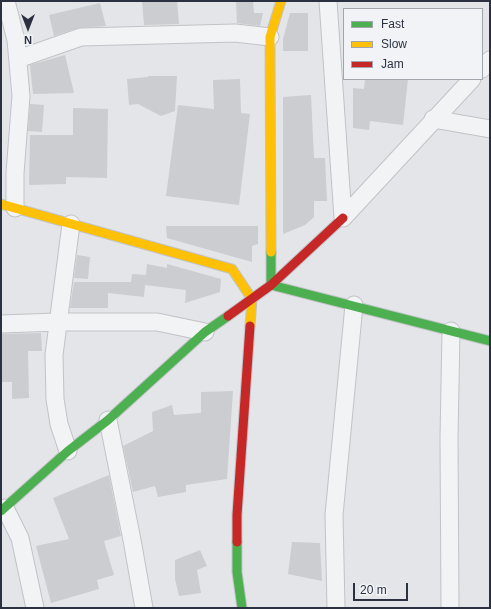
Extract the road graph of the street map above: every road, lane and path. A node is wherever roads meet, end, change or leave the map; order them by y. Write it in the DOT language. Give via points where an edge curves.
graph roads {
  1 [pos="6,1"];
  2 [pos="281,1"];
  3 [pos="328,1"];
  4 [pos="270,37"];
  5 [pos="18,59"];
  6 [pos="490,60"];
  7 [pos="483,68"];
  8 [pos="471,80"];
  9 [pos="433,119"];
  10 [pos="490,129"];
  11 [pos="8,206"];
  12 [pos="343,218"];
  13 [pos="71,224"];
  14 [pos="270,285"];
  15 [pos="252,299"];
  16 [pos="354,305"];
  17 [pos="57,322"];
  18 [pos="1,324"];
  19 [pos="451,331"];
  20 [pos="205,332"];
  21 [pos="490,341"];
  22 [pos="108,420"];
  23 [pos="68,451"];
  24 [pos="3,510"];
  25 [pos="35,608"];
  26 [pos="144,608"];
  27 [pos="242,608"];
  28 [pos="336,608"];
  29 [pos="450,608"];
  1 -- 5 [label="street"];
  2 -- 4 [label="street"];
  3 -- 12 [label="street"];
  4 -- 5 [label="street" via="235,33 81,37"];
  4 -- 14 [label="street"];
  5 -- 11 [label="street" via="21,96 15,173"];
  6 -- 7 [label="street"];
  8 -- 9 [label="street"];
  9 -- 10 [label="street"];
  9 -- 12 [label="street"];
  11 -- 13 [label="street"];
  12 -- 14 [label="street"];
  13 -- 15 [label="street" via="232,269"];
  13 -- 17 [label="street"];
  14 -- 15 [label="street"];
  14 -- 16 [label="street"];
  15 -- 20 [label="street"];
  15 -- 27 [label="street" via="237,515 237,572"];
  16 -- 19 [label="street"];
  16 -- 28 [label="street" via="334,515"];
  17 -- 18 [label="street"];
  17 -- 20 [label="street" via="158,322"];
  17 -- 23 [label="street" via="54,355 55,399 59,424"];
  19 -- 21 [label="street"];
  19 -- 29 [label="street"];
  20 -- 22 [label="street"];
  22 -- 23 [label="street"];
  22 -- 26 [label="street"];
  23 -- 24 [label="street"];
  24 -- 25 [label="street" via="20,538"];
}
